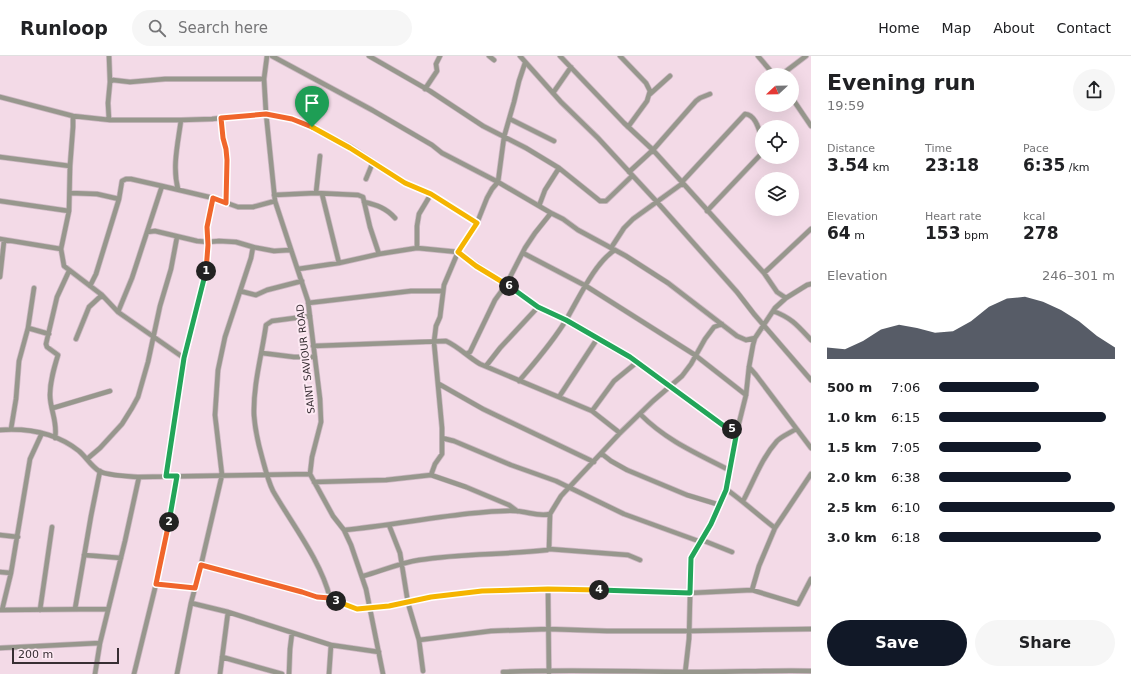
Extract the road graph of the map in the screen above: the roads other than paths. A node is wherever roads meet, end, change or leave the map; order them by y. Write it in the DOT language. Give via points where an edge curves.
graph roads {
  1 [pos="109,56"];
  2 [pos="266,56"];
  3 [pos="272,56"];
  4 [pos="369,56"];
  5 [pos="440,56"];
  6 [pos="489,56"];
  7 [pos="520,56"];
  8 [pos="560,56"];
  9 [pos="620,56"];
  10 [pos="758,56"];
  11 [pos="806,56"];
  12 [pos="494,60"];
  13 [pos="525,63"];
  14 [pos="570,67"];
  15 [pos="768,68"];
  16 [pos="790,68"];
  17 [pos="670,76"];
  18 [pos="264,79"];
  19 [pos="110,82"];
  20 [pos="425,89"];
  21 [pos="554,93"];
  22 [pos="650,94"];
  23 [pos="710,94"];
  24 [pos="0,97"];
  25 [pos="799,107"];
  26 [pos="266,114"];
  27 [pos="72,116"];
  28 [pos="221,118"];
  29 [pos="510,119"];
  30 [pos="809,119"];
  31 [pos="109,120"];
  32 [pos="181,120"];
  33 [pos="755,121"];
  34 [pos="811,126"];
  35 [pos="628,127"];
  36 [pos="504,137"];
  37 [pos="554,141"];
  38 [pos="654,150"];
  39 [pos="320,156"];
  40 [pos="0,157"];
  41 [pos="755,160"];
  42 [pos="373,162"];
  43 [pos="70,166"];
  44 [pos="559,168"];
  45 [pos="629,172"];
  46 [pos="632,176"];
  47 [pos="366,179"];
  48 [pos="498,182"];
  49 [pos="682,182"];
  50 [pos="162,186"];
  51 [pos="178,189"];
  52 [pos="70,193"];
  53 [pos="316,193"];
  54 [pos="322,194"];
  55 [pos="431,194"];
  56 [pos="274,195"];
  57 [pos="213,198"];
  58 [pos="119,199"];
  59 [pos="0,201"];
  60 [pos="275,201"];
  61 [pos="364,202"];
  62 [pos="657,202"];
  63 [pos="226,203"];
  64 [pos="539,206"];
  65 [pos="70,211"];
  66 [pos="707,211"];
  67 [pos="551,213"];
  68 [pos="395,218"];
  69 [pos="477,223"];
  70 [pos="811,229"];
  71 [pos="147,232"];
  72 [pos="177,237"];
  73 [pos="2,240"];
  74 [pos="208,242"];
  75 [pos="253,247"];
  76 [pos="417,248"];
  77 [pos="61,249"];
  78 [pos="613,249"];
  79 [pos="290,250"];
  80 [pos="458,252"];
  81 [pos="523,253"];
  82 [pos="379,254"];
  83 [pos="338,263"];
  84 [pos="298,269"];
  85 [pos="69,271"];
  86 [pos="764,273"];
  87 [pos="0,277"];
  88 [pos="302,281"];
  89 [pos="811,284"];
  90 [pos="506,285"];
  91 [pos="90,286"];
  92 [pos="586,286"];
  93 [pos="34,288"];
  94 [pos="443,290"];
  95 [pos="240,291"];
  96 [pos="102,295"];
  97 [pos="786,298"];
  98 [pos="308,303"];
  99 [pos="538,307"];
  100 [pos="773,311"];
  101 [pos="118,312"];
  102 [pos="310,316"];
  103 [pos="566,320"];
  104 [pos="722,324"];
  105 [pos="764,325"];
  106 [pos="28,328"];
  107 [pos="48,334"];
  108 [pos="154,336"];
  109 [pos="597,338"];
  110 [pos="755,338"];
  111 [pos="76,339"];
  112 [pos="746,340"];
  113 [pos="811,340"];
  114 [pos="434,342"];
  115 [pos="753,345"];
  116 [pos="313,346"];
  117 [pos="262,353"];
  118 [pos="466,354"];
  119 [pos="695,355"];
  120 [pos="315,357"];
  121 [pos="184,358"];
  122 [pos="636,363"];
  123 [pos="486,366"];
  124 [pos="749,367"];
  125 [pos="756,375"];
  126 [pos="748,379"];
  127 [pos="811,380"];
  128 [pos="520,381"];
  129 [pos="439,384"];
  130 [pos="670,387"];
  131 [pos="110,391"];
  132 [pos="746,394"];
  133 [pos="559,397"];
  134 [pos="53,408"];
  135 [pos="592,411"];
  136 [pos="640,414"];
  137 [pos="11,429"];
  138 [pos="796,429"];
  139 [pos="0,430"];
  140 [pos="737,431"];
  141 [pos="42,432"];
  142 [pos="620,433"];
  143 [pos="55,438"];
  144 [pos="442,438"];
  145 [pos="811,448"];
  146 [pos="602,454"];
  147 [pos="87,459"];
  148 [pos="594,462"];
  149 [pos="729,470"];
  150 [pos="100,471"];
  151 [pos="267,474"];
  152 [pos="310,474"];
  153 [pos="811,474"];
  154 [pos="222,475"];
  155 [pos="431,475"];
  156 [pos="166,476"];
  157 [pos="177,476"];
  158 [pos="139,477"];
  159 [pos="314,482"];
  160 [pos="569,488"];
  161 [pos="726,490"];
  162 [pos="743,502"];
  163 [pos="720,505"];
  164 [pos="517,511"];
  165 [pos="550,514"];
  166 [pos="389,525"];
  167 [pos="52,527"];
  168 [pos="775,528"];
  169 [pos="344,530"];
  170 [pos="0,535"];
  171 [pos="18,537"];
  172 [pos="701,541"];
  173 [pos="550,549"];
  174 [pos="732,552"];
  175 [pos="84,555"];
  176 [pos="121,558"];
  177 [pos="640,560"];
  178 [pos="402,564"];
  179 [pos="201,565"];
  180 [pos="0,572"];
  181 [pos="11,573"];
  182 [pos="362,576"];
  183 [pos="811,579"];
  184 [pos="156,584"];
  185 [pos="195,588"];
  186 [pos="548,589"];
  187 [pos="752,590"];
  188 [pos="690,593"];
  189 [pos="330,598"];
  190 [pos="191,603"];
  191 [pos="408,603"];
  192 [pos="370,608"];
  193 [pos="75,609"];
  194 [pos="108,609"];
  195 [pos="1,610"];
  196 [pos="40,610"];
  197 [pos="228,612"];
  198 [pos="548,629"];
  199 [pos="811,629"];
  200 [pos="689,632"];
  201 [pos="292,633"];
  202 [pos="419,640"];
  203 [pos="100,643"];
  204 [pos="331,645"];
  205 [pos="0,648"];
  206 [pos="379,652"];
  207 [pos="222,657"];
  208 [pos="423,671"];
  209 [pos="811,671"];
  210 [pos="503,672"];
  211 [pos="549,672"];
  212 [pos="685,673"];
  213 [pos="95,674"];
  214 [pos="134,674"];
  215 [pos="177,674"];
  216 [pos="220,674"];
  217 [pos="282,674"];
  218 [pos="289,674"];
  219 [pos="329,674"];
  220 [pos="383,674"];
  1 -- 19 [label="street"];
  2 -- 18 [label="street, SAINT SAVIOUR ROAD"];
  3 -- 48 [label="street"];
  4 -- 20 [label="street"];
  5 -- 20 [label="street" via="436,64 437,71"];
  6 -- 12 [label="street"];
  7 -- 13 [label="street"];
  8 -- 14 [label="street"];
  9 -- 22 [label="street" via="646,83"];
  10 -- 15 [label="street"];
  11 -- 16 [label="street"];
  13 -- 21 [label="street"];
  13 -- 29 [label="street"];
  14 -- 21 [label="street"];
  14 -- 35 [label="street"];
  17 -- 22 [label="street"];
  18 -- 19 [label="street"];
  18 -- 26 [label="street, SAINT SAVIOUR ROAD"];
  19 -- 31 [label="street"];
  20 -- 36 [label="street"];
  21 -- 45 [label="street"];
  22 -- 35 [label="street"];
  23 -- 38 [label="street" via="696,101"];
  24 -- 27 [label="street"];
  25 -- 30 [label="street"];
  26 -- 28 [label="street"];
  26 -- 42 [label="street" via="292,119 312,127"];
  26 -- 56 [label="street, SAINT SAVIOUR ROAD"];
  27 -- 31 [label="street"];
  27 -- 43 [label="street"];
  28 -- 32 [label="street"];
  28 -- 63 [label="street" via="227,160"];
  29 -- 36 [label="street"];
  29 -- 37 [label="street"];
  30 -- 34 [label="street"];
  31 -- 32 [label="street"];
  32 -- 51 [label="street" via="176,154 175,180"];
  33 -- 49 [label="street" via="745,114"];
  35 -- 38 [label="street"];
  36 -- 44 [label="street"];
  36 -- 48 [label="street"];
  38 -- 45 [label="street"];
  38 -- 49 [label="street"];
  39 -- 53 [label="street"];
  40 -- 43 [label="street"];
  41 -- 66 [label="street"];
  42 -- 47 [label="street"];
  42 -- 55 [label="street" via="405,183"];
  43 -- 52 [label="street"];
  44 -- 46 [label="street" via="602,202 609,199"];
  44 -- 64 [label="street" via="545,190"];
  45 -- 46 [label="street"];
  46 -- 62 [label="street"];
  48 -- 64 [label="street"];
  48 -- 69 [label="street" via="487,198"];
  49 -- 62 [label="street"];
  49 -- 66 [label="street"];
  50 -- 51 [label="street"];
  50 -- 58 [label="street" via="126,179 121,182"];
  50 -- 71 [label="street"];
  51 -- 57 [label="street"];
  52 -- 58 [label="street" via="97,194"];
  52 -- 65 [label="street"];
  53 -- 54 [label="street"];
  53 -- 56 [label="street"];
  54 -- 61 [label="street" via="358,195"];
  54 -- 83 [label="street"];
  55 -- 69 [label="street"];
  55 -- 76 [label="street" via="418,214"];
  56 -- 60 [label="street, SAINT SAVIOUR ROAD"];
  57 -- 63 [label="street"];
  57 -- 74 [label="street" via="207,227"];
  58 -- 91 [label="street"];
  59 -- 65 [label="street"];
  60 -- 63 [label="street" via="253,207 238,207"];
  60 -- 79 [label="street, SAINT SAVIOUR ROAD"];
  61 -- 68 [label="street" via="383,208"];
  61 -- 82 [label="street"];
  62 -- 78 [label="street" via="624,228"];
  62 -- 105 [label="street"];
  64 -- 67 [label="street"];
  65 -- 77 [label="street"];
  66 -- 86 [label="street"];
  67 -- 78 [label="street"];
  67 -- 81 [label="street"];
  69 -- 80 [label="street"];
  70 -- 86 [label="street"];
  71 -- 72 [label="street" via="155,231"];
  71 -- 101 [label="street"];
  72 -- 74 [label="street"];
  72 -- 108 [label="street"];
  73 -- 77 [label="street"];
  73 -- 87 [label="street"];
  74 -- 75 [label="street" via="232,242"];
  74 -- 121 [label="street" via="206,269"];
  75 -- 79 [label="street" via="274,251"];
  75 -- 95 [label="street"];
  76 -- 80 [label="street"];
  76 -- 82 [label="street"];
  77 -- 85 [label="street" via="64,266"];
  78 -- 92 [label="street"];
  78 -- 104 [label="street" via="668,283"];
  79 -- 84 [label="street, SAINT SAVIOUR ROAD"];
  80 -- 90 [label="street"];
  80 -- 94 [label="street"];
  81 -- 90 [label="street"];
  81 -- 92 [label="street"];
  82 -- 83 [label="street"];
  83 -- 84 [label="street"];
  84 -- 88 [label="street, SAINT SAVIOUR ROAD"];
  85 -- 91 [label="street"];
  85 -- 107 [label="street" via="57,297"];
  86 -- 97 [label="street" via="777,292"];
  88 -- 95 [label="street" via="256,295"];
  88 -- 98 [label="street, SAINT SAVIOUR ROAD"];
  89 -- 97 [label="street"];
  90 -- 99 [label="street"];
  90 -- 118 [label="street" via="495,300 470,352"];
  91 -- 96 [label="street"];
  92 -- 103 [label="street"];
  92 -- 119 [label="street"];
  93 -- 106 [label="street"];
  94 -- 98 [label="street" via="411,291"];
  94 -- 114 [label="street"];
  95 -- 154 [label="street" via="225,337 218,370 214,415"];
  96 -- 101 [label="street"];
  96 -- 111 [label="street" via="89,307"];
  97 -- 100 [label="street"];
  98 -- 102 [label="street, SAINT SAVIOUR ROAD"];
  99 -- 103 [label="street"];
  99 -- 123 [label="street"];
  100 -- 105 [label="street"];
  100 -- 113 [label="street" via="787,316"];
  101 -- 108 [label="street"];
  102 -- 116 [label="street, SAINT SAVIOUR ROAD"];
  102 -- 117 [label="street" via="267,323"];
  103 -- 109 [label="street"];
  103 -- 128 [label="street"];
  104 -- 112 [label="street"];
  104 -- 119 [label="street" via="714,327"];
  105 -- 110 [label="street"];
  105 -- 127 [label="street"];
  106 -- 107 [label="street"];
  106 -- 137 [label="street" via="19,361"];
  107 -- 134 [label="street" via="46,346 58,355 50,395"];
  108 -- 121 [label="street"];
  108 -- 147 [label="street" via="142,383 132,408 122,424"];
  109 -- 122 [label="street"];
  109 -- 133 [label="street"];
  110 -- 112 [label="street"];
  110 -- 115 [label="street"];
  112 -- 115 [label="street"];
  114 -- 116 [label="street"];
  114 -- 118 [label="street" via="446,341"];
  114 -- 129 [label="street"];
  115 -- 124 [label="street"];
  116 -- 120 [label="street, SAINT SAVIOUR ROAD"];
  117 -- 120 [label="street"];
  117 -- 151 [label="street" via="254,391 254,415 256,435"];
  118 -- 123 [label="street"];
  119 -- 130 [label="street" via="687,370"];
  119 -- 132 [label="street"];
  120 -- 152 [label="street, SAINT SAVIOUR ROAD" via="321,416"];
  121 -- 156 [label="street"];
  122 -- 130 [label="street"];
  122 -- 135 [label="street" via="614,381"];
  123 -- 128 [label="street"];
  124 -- 125 [label="street"];
  124 -- 126 [label="street"];
  125 -- 126 [label="street"];
  125 -- 138 [label="street"];
  126 -- 132 [label="street"];
  128 -- 133 [label="street"];
  129 -- 144 [label="street"];
  129 -- 148 [label="street" via="483,410"];
  130 -- 136 [label="street"];
  130 -- 140 [label="street" via="724,426"];
  131 -- 134 [label="street"];
  132 -- 140 [label="street"];
  133 -- 135 [label="street"];
  134 -- 143 [label="street"];
  135 -- 142 [label="street"];
  136 -- 142 [label="street"];
  136 -- 149 [label="street" via="670,439"];
  137 -- 139 [label="street"];
  137 -- 141 [label="street"];
  138 -- 145 [label="street"];
  138 -- 162 [label="street" via="778,440 766,456"];
  140 -- 149 [label="street"];
  141 -- 143 [label="street"];
  141 -- 171 [label="street" via="30,459"];
  142 -- 146 [label="street"];
  143 -- 147 [label="street" via="68,443"];
  144 -- 155 [label="street" via="442,454"];
  144 -- 160 [label="street" via="466,445"];
  146 -- 148 [label="street"];
  146 -- 163 [label="street" via="627,470 687,496"];
  147 -- 150 [label="street"];
  148 -- 160 [label="street"];
  149 -- 161 [label="street"];
  150 -- 158 [label="street"];
  150 -- 175 [label="street"];
  151 -- 152 [label="street"];
  151 -- 154 [label="street"];
  151 -- 189 [label="street" via="272,489 315,561"];
  152 -- 159 [label="street"];
  153 -- 168 [label="street"];
  154 -- 157 [label="street"];
  154 -- 179 [label="street"];
  155 -- 159 [label="street" via="386,480"];
  155 -- 164 [label="street" via="509,505"];
  156 -- 157 [label="street"];
  156 -- 158 [label="street"];
  157 -- 184 [label="street"];
  158 -- 176 [label="street"];
  159 -- 169 [label="street"];
  160 -- 165 [label="street"];
  160 -- 172 [label="street" via="624,514"];
  161 -- 162 [label="street"];
  161 -- 163 [label="street"];
  162 -- 168 [label="street"];
  163 -- 172 [label="street"];
  164 -- 165 [label="street"];
  164 -- 166 [label="street" via="442,517"];
  165 -- 173 [label="street"];
  166 -- 169 [label="street"];
  166 -- 178 [label="street"];
  167 -- 196 [label="street"];
  168 -- 187 [label="street"];
  169 -- 182 [label="street"];
  170 -- 171 [label="street"];
  171 -- 181 [label="street"];
  172 -- 174 [label="street"];
  172 -- 188 [label="street" via="691,558"];
  173 -- 177 [label="street" via="628,556"];
  173 -- 178 [label="street" via="432,558"];
  175 -- 176 [label="street"];
  175 -- 193 [label="street"];
  176 -- 194 [label="street"];
  178 -- 182 [label="street"];
  178 -- 191 [label="street"];
  179 -- 185 [label="street"];
  179 -- 189 [label="street" via="317,597"];
  180 -- 181 [label="street"];
  181 -- 195 [label="street"];
  182 -- 192 [label="street"];
  183 -- 187 [label="street" via="798,604"];
  184 -- 185 [label="street"];
  184 -- 214 [label="street"];
  185 -- 190 [label="street"];
  186 -- 188 [label="street"];
  186 -- 191 [label="street" via="482,591 431,597"];
  186 -- 198 [label="street"];
  187 -- 188 [label="street"];
  188 -- 200 [label="street"];
  189 -- 192 [label="street" via="357,609"];
  190 -- 197 [label="street"];
  190 -- 215 [label="street"];
  191 -- 192 [label="street"];
  191 -- 202 [label="street"];
  192 -- 206 [label="street"];
  193 -- 194 [label="street"];
  193 -- 196 [label="street"];
  194 -- 203 [label="street"];
  195 -- 196 [label="street"];
  197 -- 201 [label="street"];
  197 -- 207 [label="street"];
  198 -- 200 [label="street"];
  198 -- 202 [label="street" via="492,631"];
  198 -- 211 [label="street"];
  199 -- 200 [label="street"];
  200 -- 212 [label="street"];
  201 -- 204 [label="street"];
  201 -- 218 [label="street"];
  202 -- 208 [label="street"];
  203 -- 205 [label="street"];
  203 -- 213 [label="street"];
  204 -- 206 [label="street"];
  204 -- 219 [label="street"];
  206 -- 220 [label="street"];
  207 -- 216 [label="street"];
  207 -- 217 [label="street"];
  209 -- 212 [label="street"];
  210 -- 211 [label="street"];
  211 -- 212 [label="street"];
}
